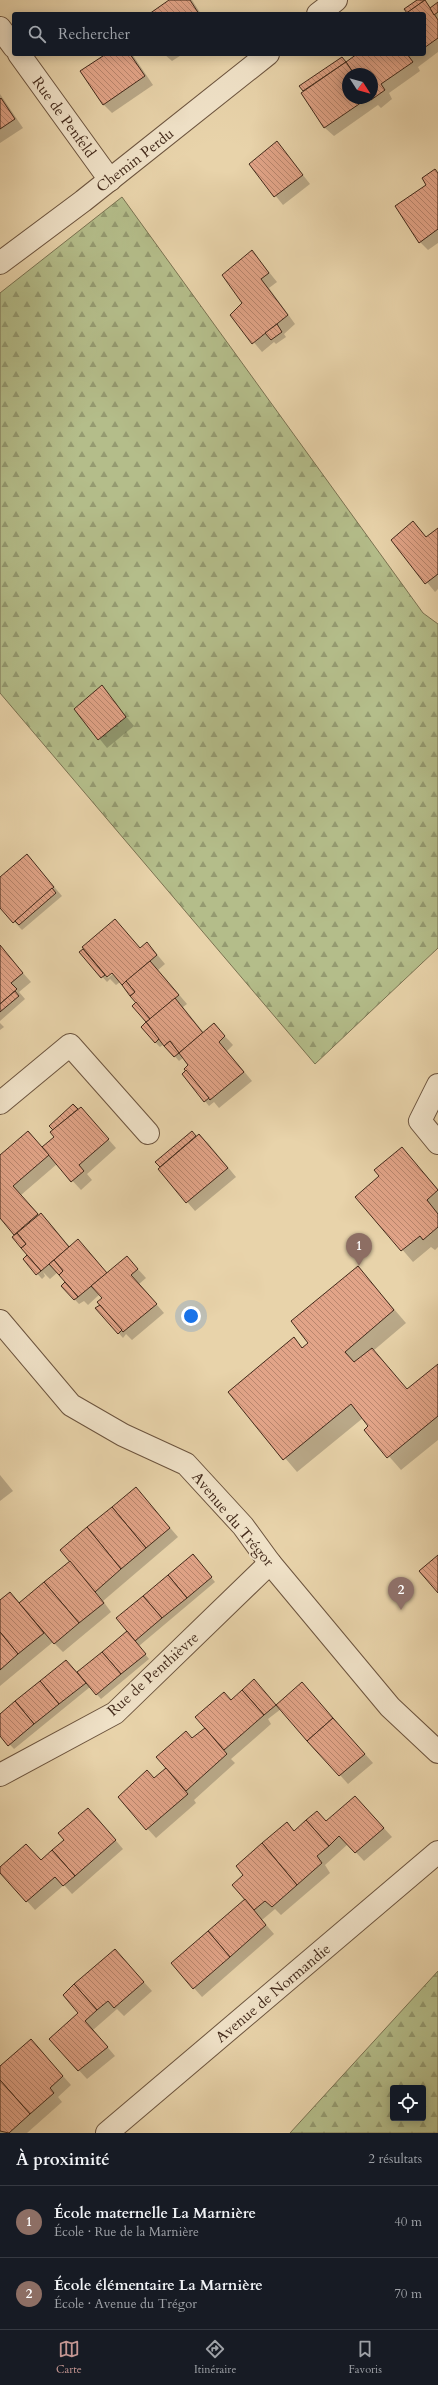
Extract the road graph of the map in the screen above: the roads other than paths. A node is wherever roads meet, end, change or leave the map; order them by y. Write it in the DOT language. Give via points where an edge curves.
graph roads {
  1 [pos="336,0"];
  2 [pos="321,12"];
  3 [pos="0,28"];
  4 [pos="12,44"];
  5 [pos="20,56"];
  6 [pos="265,56"];
  7 [pos="110,180"];
  8 [pos="0,263"];
  9 [pos="438,1085"];
  10 [pos="0,1103"];
  11 [pos="148,1133"];
  12 [pos="438,1144"];
  13 [pos="0,1321"];
  14 [pos="270,1564"];
  15 [pos="438,1752"];
  16 [pos="0,1775"];
  17 [pos="438,1852"];
  18 [pos="107,2133"];
  1 -- 2 [label="street"];
  3 -- 4 [label="street"];
  5 -- 7 [label="street, Rue de Penfeld"];
  6 -- 7 [label="street, Chemin Perdu"];
  7 -- 8 [label="street, Chemin Perdu"];
  9 -- 12 [label="street" via="420,1121"];
  10 -- 11 [label="street" via="70,1045"];
  13 -- 14 [label="street, Avenue du Trégor" via="71,1405 122,1435 186,1464 243,1526"];
  14 -- 15 [label="street, Avenue du Trégor" via="390,1708"];
  14 -- 16 [label="street, Rue de Penthièvre" via="114,1713"];
  17 -- 18 [label="street, Avenue de Normandie"];
}
